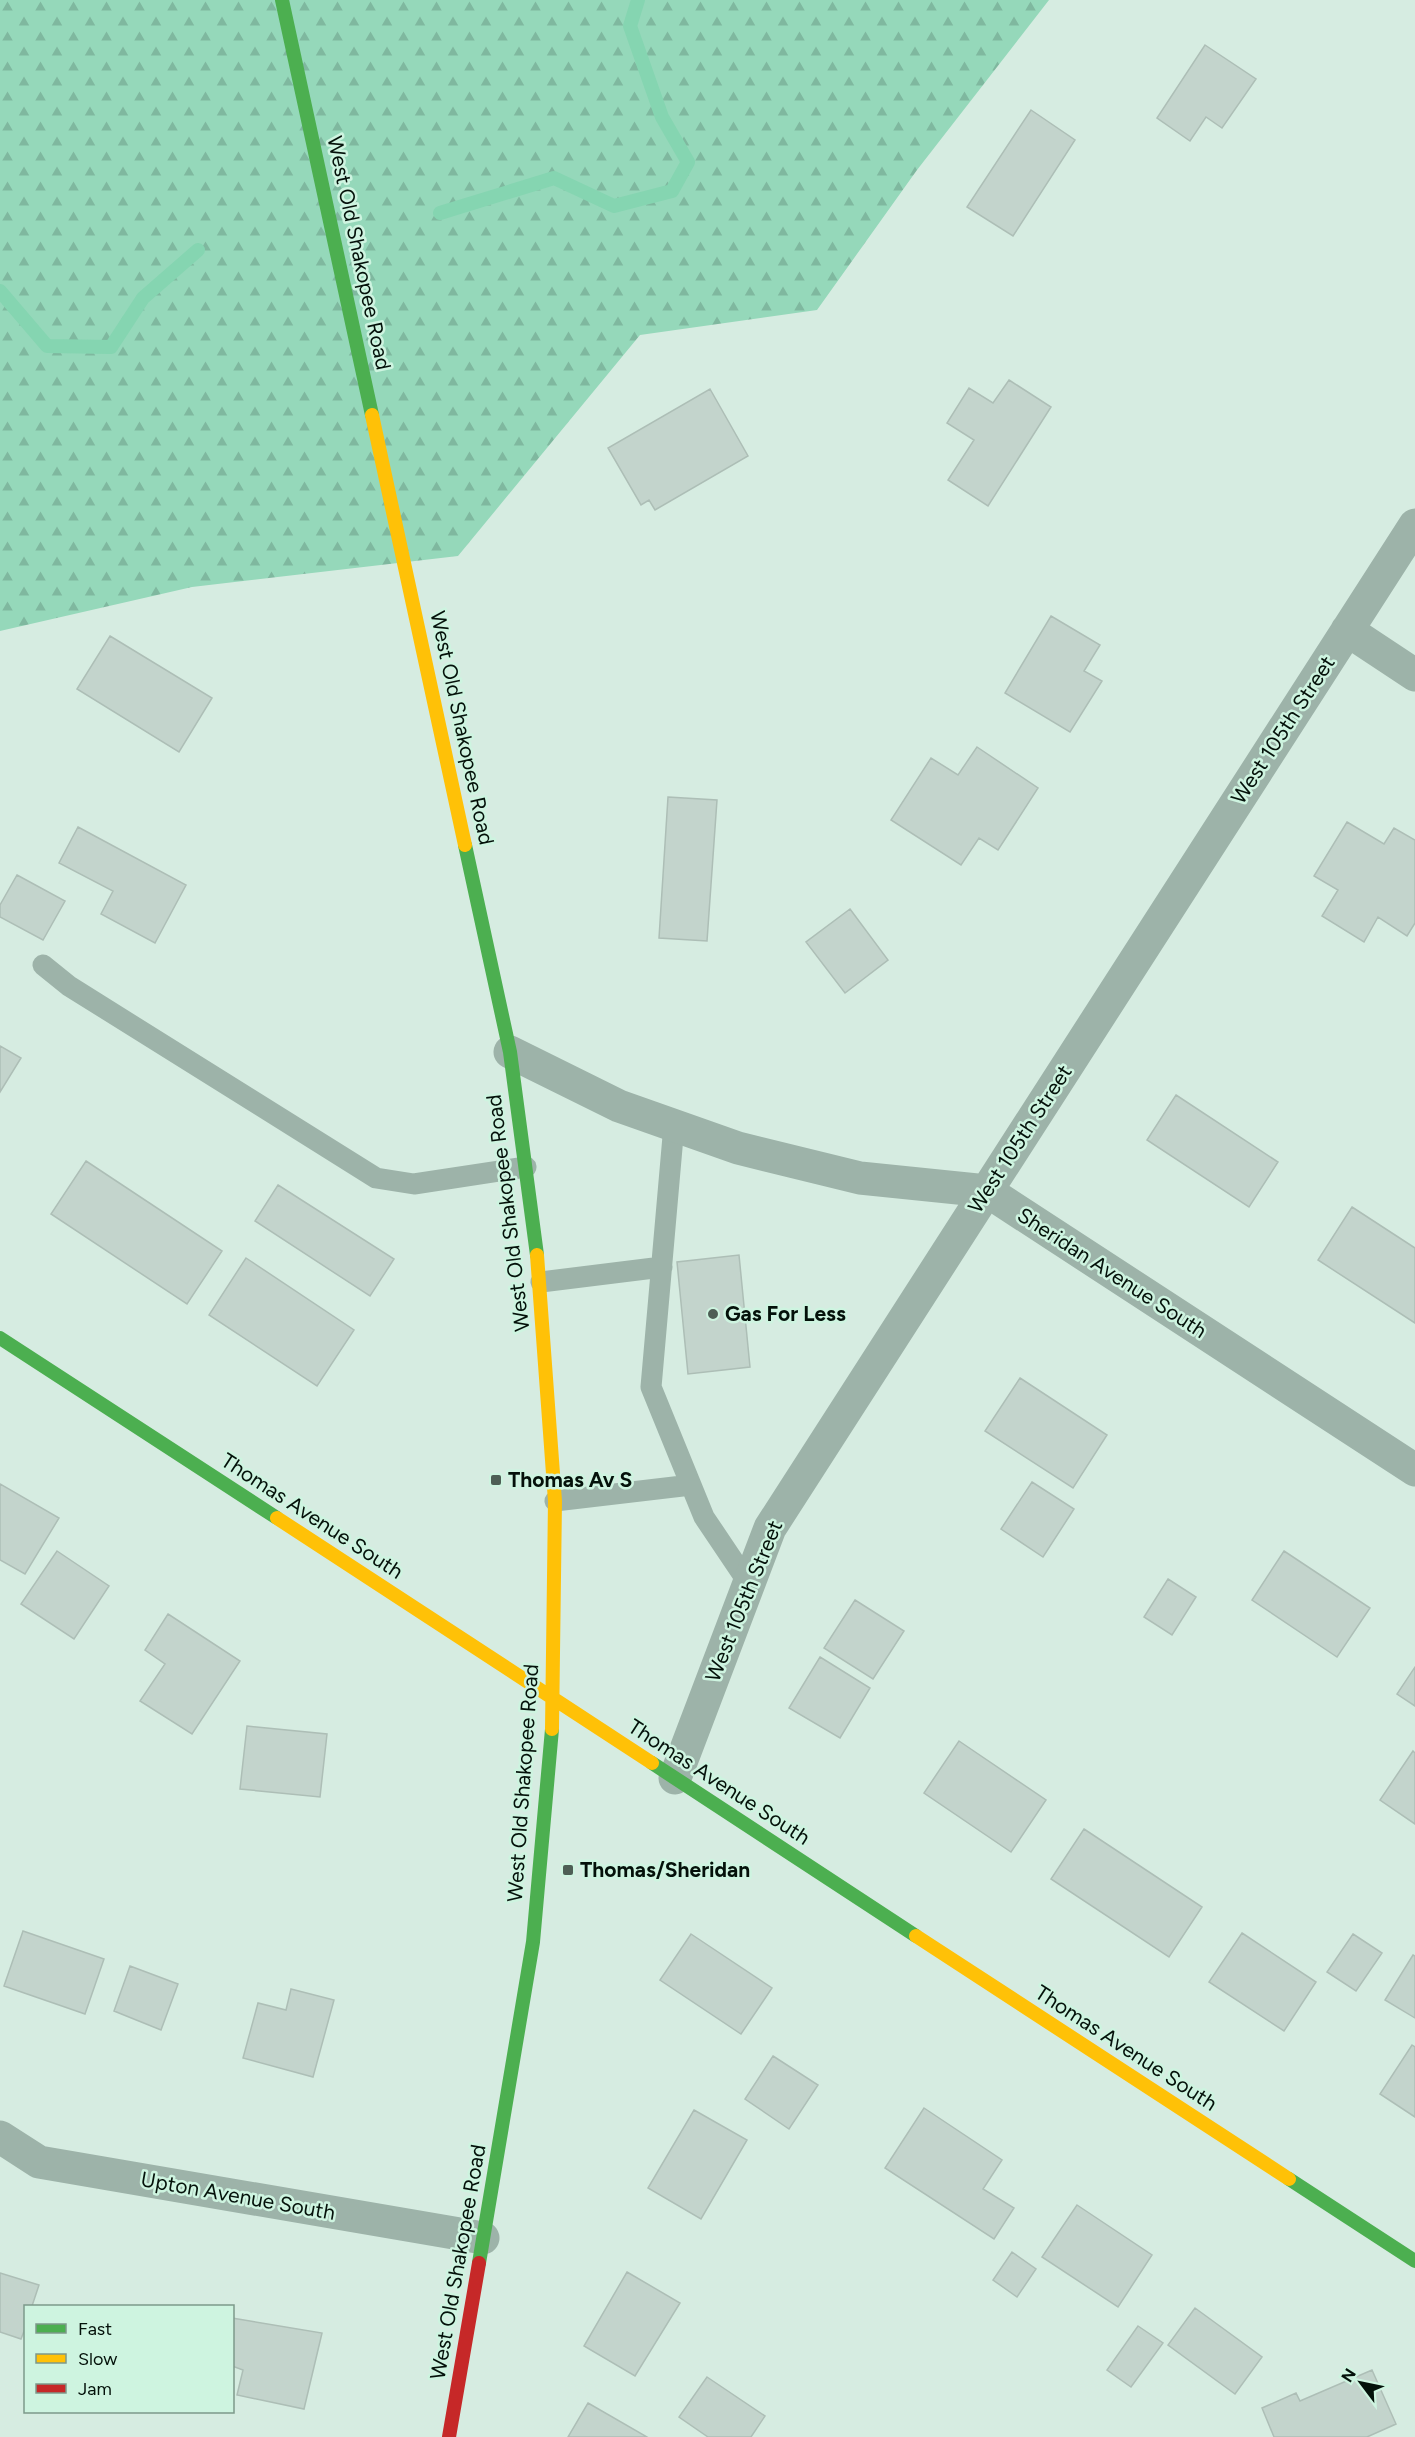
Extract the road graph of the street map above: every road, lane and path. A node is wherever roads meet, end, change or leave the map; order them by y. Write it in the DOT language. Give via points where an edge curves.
graph roads {
  1 [pos="282,0"];
  2 [pos="1415,525"];
  3 [pos="1347,630"];
  4 [pos="1415,675"];
  5 [pos="43,965"];
  6 [pos="510,1052"];
  7 [pos="674,1125"];
  8 [pos="526,1167"];
  9 [pos="987,1191"];
  10 [pos="662,1267"];
  11 [pos="541,1282"];
  12 [pos="0,1338"];
  13 [pos="1415,1470"];
  14 [pos="691,1485"];
  15 [pos="555,1502"];
  16 [pos="749,1584"];
  17 [pos="553,1699"];
  18 [pos="675,1778"];
  19 [pos="0,2136"];
  20 [pos="483,2238"];
  21 [pos="1415,2261"];
  22 [pos="449,2437"];
  1 -- 6 [label="main road, West Old Shakopee Road"];
  2 -- 3 [label="street, West 105th Street"];
  3 -- 4 [label="street"];
  3 -- 9 [label="street, West 105th Street"];
  5 -- 8 [label="lane" via="69,986 376,1178 414,1184"];
  6 -- 7 [label="street, Sheridan Avenue South" via="619,1106"];
  6 -- 8 [label="main road, West Old Shakopee Road"];
  7 -- 9 [label="street, Sheridan Avenue South" via="738,1148 860,1178"];
  7 -- 10 [label="lane"];
  8 -- 11 [label="main road, West Old Shakopee Road"];
  9 -- 13 [label="street, Sheridan Avenue South"];
  9 -- 16 [label="street, West 105th Street" via="770,1528"];
  10 -- 11 [label="lane"];
  10 -- 14 [label="lane" via="651,1387"];
  11 -- 15 [label="main road, West Old Shakopee Road"];
  12 -- 17 [label="main road, Thomas Avenue South"];
  14 -- 15 [label="lane"];
  14 -- 16 [label="lane" via="704,1517"];
  15 -- 17 [label="main road, West Old Shakopee Road"];
  16 -- 18 [label="street, West 105th Street"];
  17 -- 18 [label="main road, Thomas Avenue South"];
  17 -- 20 [label="main road, West Old Shakopee Road" via="533,1942"];
  18 -- 21 [label="main road, Thomas Avenue South"];
  19 -- 20 [label="street, Upton Avenue South" via="39,2162"];
  20 -- 22 [label="main road, West Old Shakopee Road"];
}
